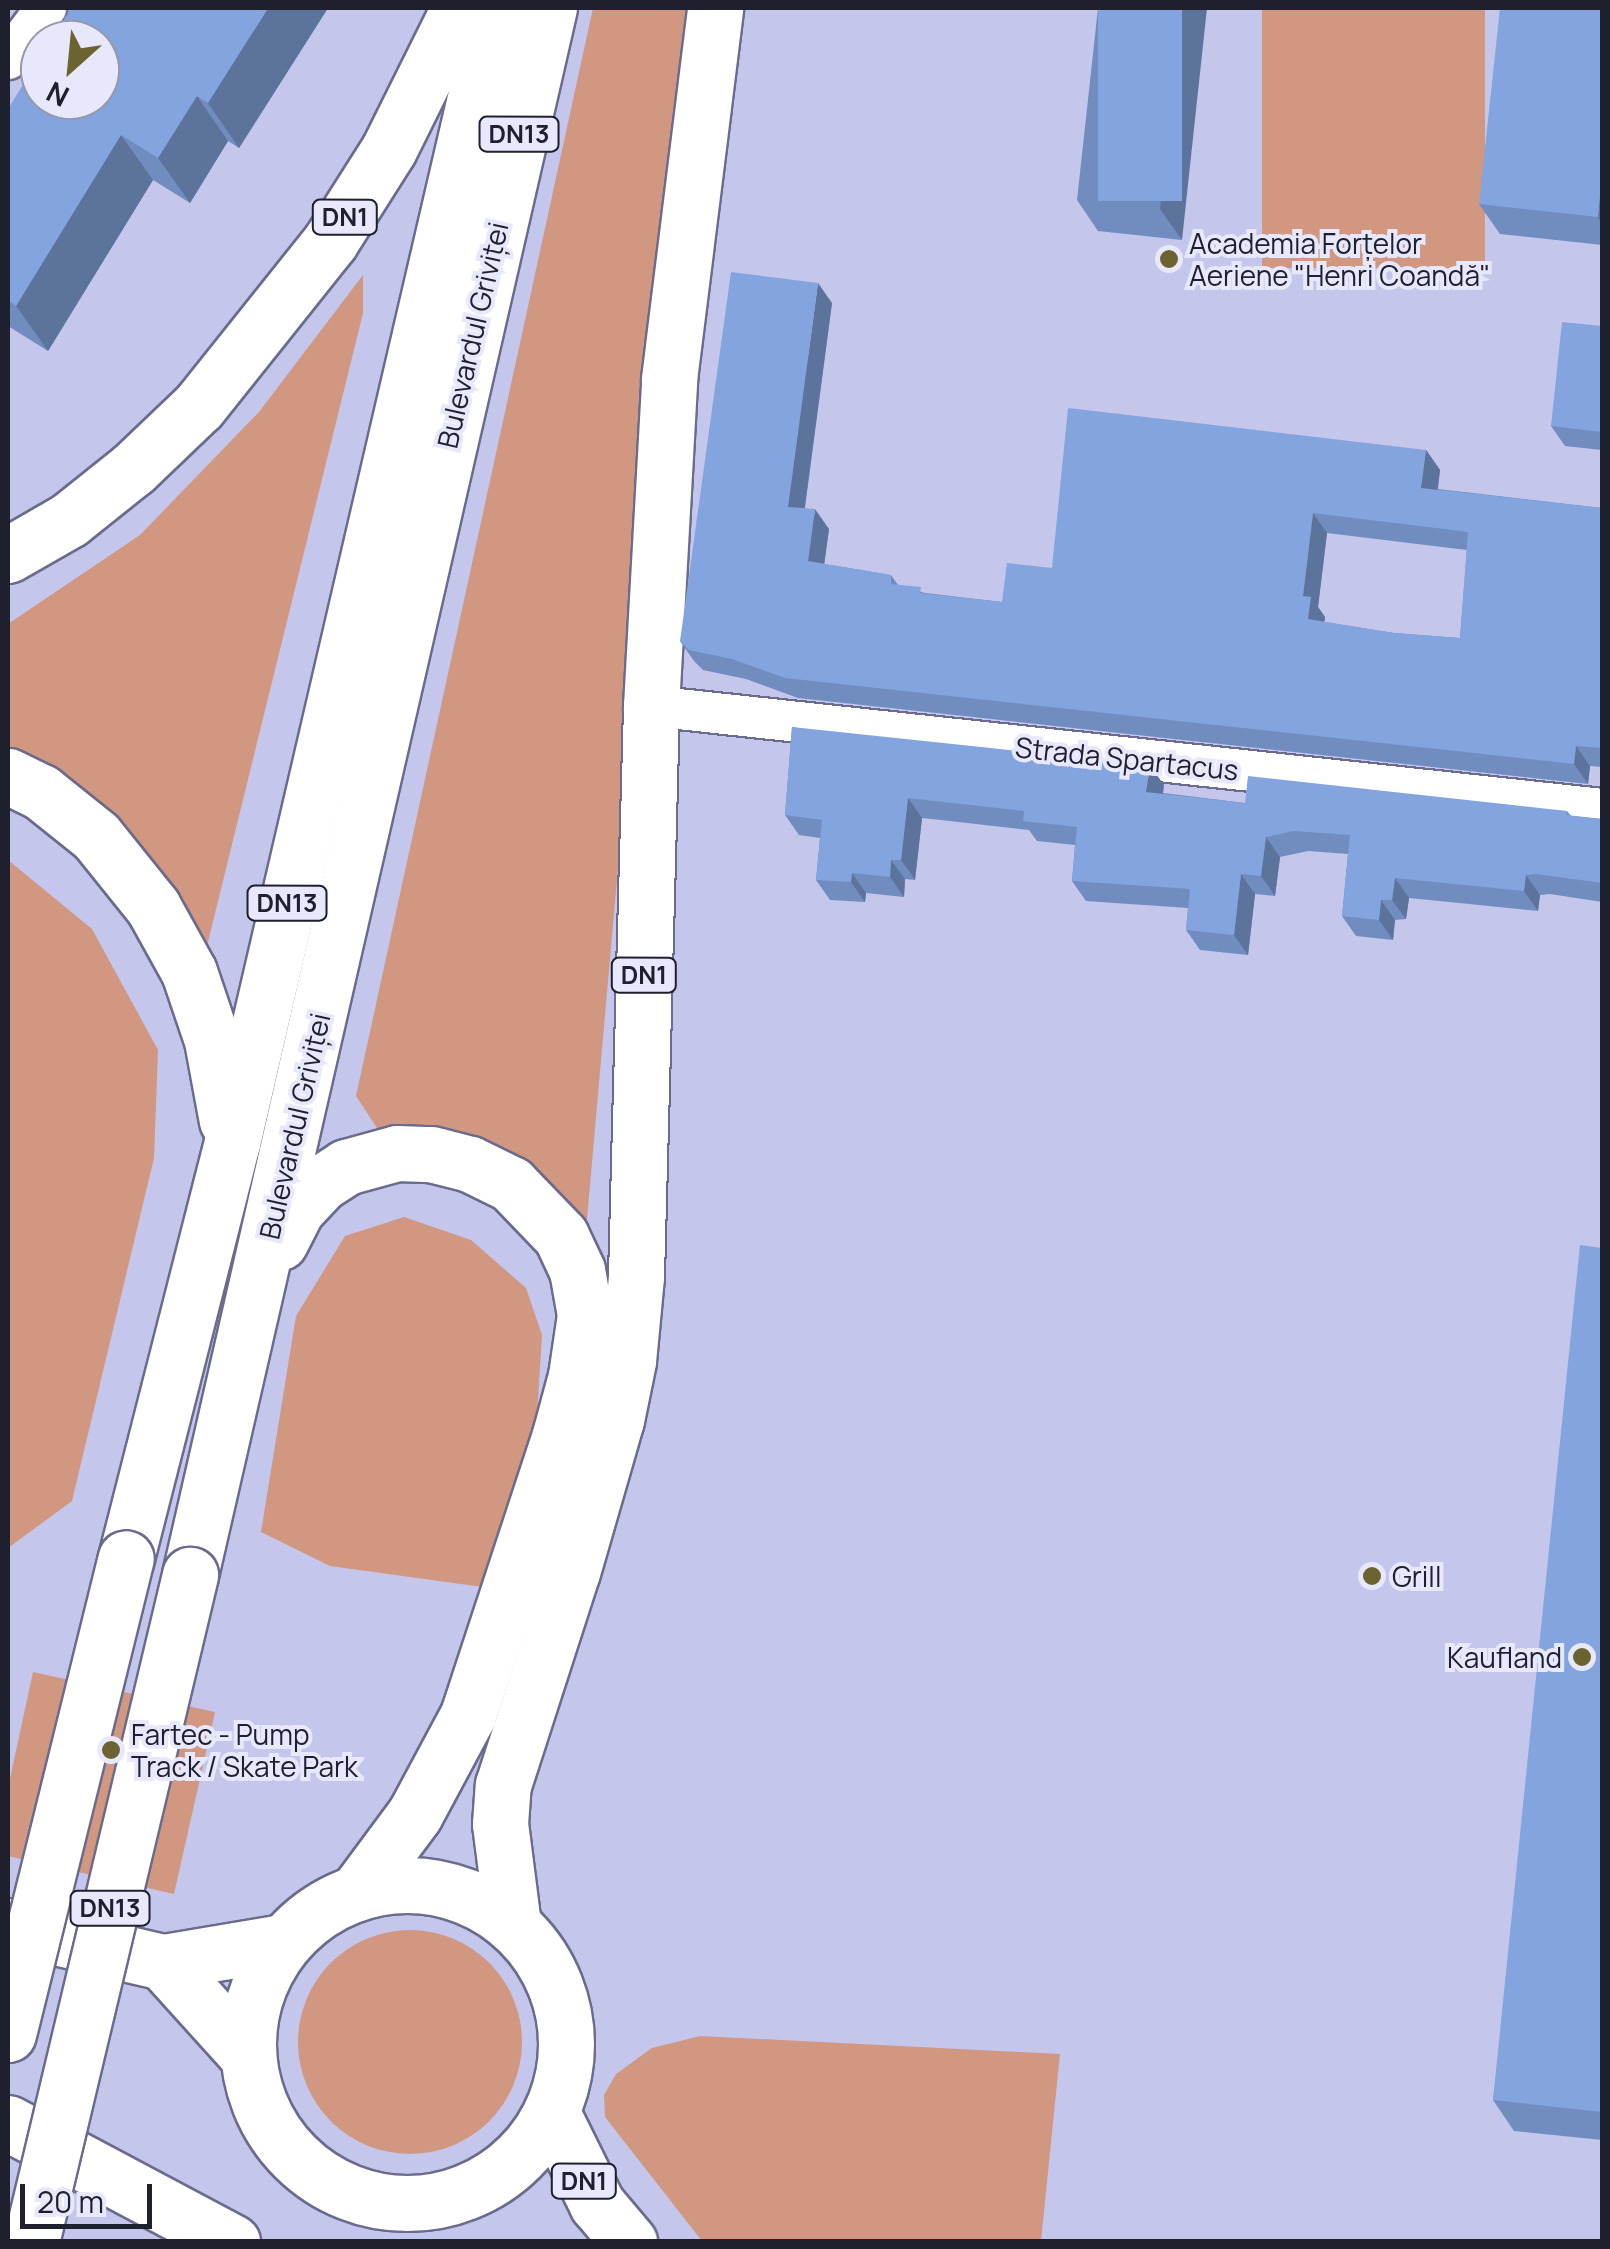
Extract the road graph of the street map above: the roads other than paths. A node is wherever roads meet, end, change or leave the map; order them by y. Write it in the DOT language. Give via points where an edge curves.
graph roads {
  1 [pos="46,8"];
  2 [pos="459,8"];
  3 [pos="496,8"];
  4 [pos="549,8"];
  5 [pos="715,8"];
  6 [pos="8,59"];
  7 [pos="8,555"];
  8 [pos="651,706"];
  9 [pos="8,776"];
  10 [pos="1602,810"];
  11 [pos="232,1143"];
  12 [pos="251,1320"];
  13 [pos="357,1892"];
  14 [pos="8,1926"];
  15 [pos="513,1926"];
  16 [pos="283,1942"];
  17 [pos="163,1962"];
  18 [pos="8,2034"];
  19 [pos="247,2055"];
  20 [pos="552,2112"];
  21 [pos="8,2123"];
  22 [pos="356,2196"];
  23 [pos="30,2242"];
  24 [pos="232,2242"];
  25 [pos="412,2242"];
  26 [pos="629,2242"];
  1 -- 6 [label="street"];
  2 -- 7 [label="main road, DN1" via="388,149 330,242 199,406 69,520"];
  3 -- 11 [label="main road, Bulevardul Griviței / DN13"];
  4 -- 12 [label="main road, Bulevardul Griviței / DN13"];
  5 -- 8 [label="main road, DN1" via="669,379"];
  8 -- 10 [label="street, Strada Spartacus"];
  8 -- 15 [label="main road, DN1" via="636,1276 628,1361 572,1572 503,1785 500,1824"];
  9 -- 11 [label="main road" via="41,792 96,836 153,907 189,972 212,1040"];
  11 -- 18 [label="main road, Bulevardul Griviței / DN13, bridge"];
  12 -- 13 [label="main road" via="297,1209 320,1184 370,1158 431,1154 511,1184 562,1236 577,1270 584,1316 576,1376 468,1715 415,1814"];
  12 -- 23 [label="main road, Bulevardul Griviței / DN13, bridge"];
  13 -- 15 [label="main road" via="398,1884 440,1888 479,1902"];
  13 -- 16 [label="main road" via="316,1912"];
  14 -- 17 [label="main road"];
  15 -- 20 [label="main road" via="554,1978 564,2014 566,2062"];
  16 -- 17 [label="main road"];
  16 -- 19 [label="main road" via="249,2020"];
  17 -- 19 [label="main road"];
  19 -- 22 [label="main road" via="257,2101 280,2142 314,2174"];
  20 -- 22 [label="main road" via="516,2158 471,2191 412,2206"];
  20 -- 26 [label="main road, DN1" via="597,2204"];
  21 -- 24 [label="main road"];
  22 -- 25 [label="main road"];
}
